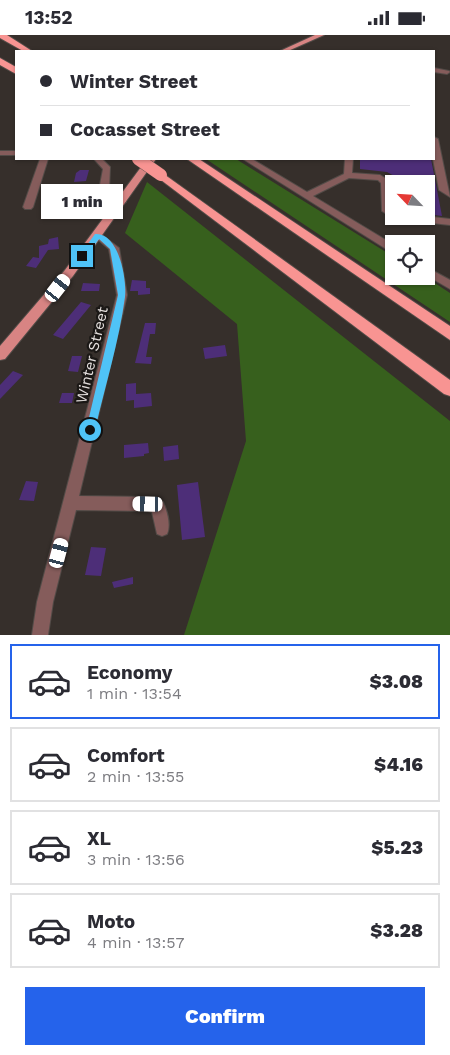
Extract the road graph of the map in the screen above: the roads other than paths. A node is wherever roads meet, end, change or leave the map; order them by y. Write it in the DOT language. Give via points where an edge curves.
graph roads {
  1 [pos="1,35"];
  2 [pos="321,35"];
  3 [pos="26,50"];
  4 [pos="286,50"];
  5 [pos="0,61"];
  6 [pos="15,70"];
  7 [pos="435,70"];
  8 [pos="447,72"];
  9 [pos="435,145"];
  10 [pos="0,153"];
  11 [pos="15,153"];
  12 [pos="44,160"];
  13 [pos="99,160"];
  14 [pos="139,160"];
  15 [pos="150,160"];
  16 [pos="193,160"];
  17 [pos="249,160"];
  18 [pos="349,160"];
  19 [pos="348,175"];
  20 [pos="385,190"];
  21 [pos="450,194"];
  22 [pos="307,196"];
  23 [pos="123,200"];
  24 [pos="28,207"];
  25 [pos="435,220"];
  26 [pos="450,222"];
  27 [pos="98,235"];
  28 [pos="385,244"];
  29 [pos="435,276"];
  30 [pos="450,285"];
  31 [pos="450,334"];
  32 [pos="0,352"];
  33 [pos="450,389"];
  34 [pos="72,503"];
  35 [pos="162,529"];
  36 [pos="40,635"];
  1 -- 3 [label="highway"];
  2 -- 4 [label="main road"];
  5 -- 6 [label="highway"];
  7 -- 8 [label="street"];
  9 -- 21 [label="street" via="443,190"];
  10 -- 11 [label="street"];
  12 -- 24 [label="street"];
  13 -- 23 [label="street" via="107,169 105,191"];
  14 -- 33 [label="highway, bridge"];
  15 -- 23 [label="main road"];
  16 -- 31 [label="highway"];
  17 -- 22 [label="street"];
  18 -- 19 [label="street"];
  19 -- 20 [label="street" via="384,180"];
  19 -- 22 [label="street"];
  22 -- 28 [label="street"];
  23 -- 27 [label="main road"];
  25 -- 26 [label="street"];
  27 -- 32 [label="main road" via="47,301"];
  27 -- 34 [label="street, Winter Street" via="114,248 122,295"];
  29 -- 30 [label="street"];
  34 -- 35 [label="street" via="148,504 158,507"];
  34 -- 36 [label="street, Winter Street"];
}
